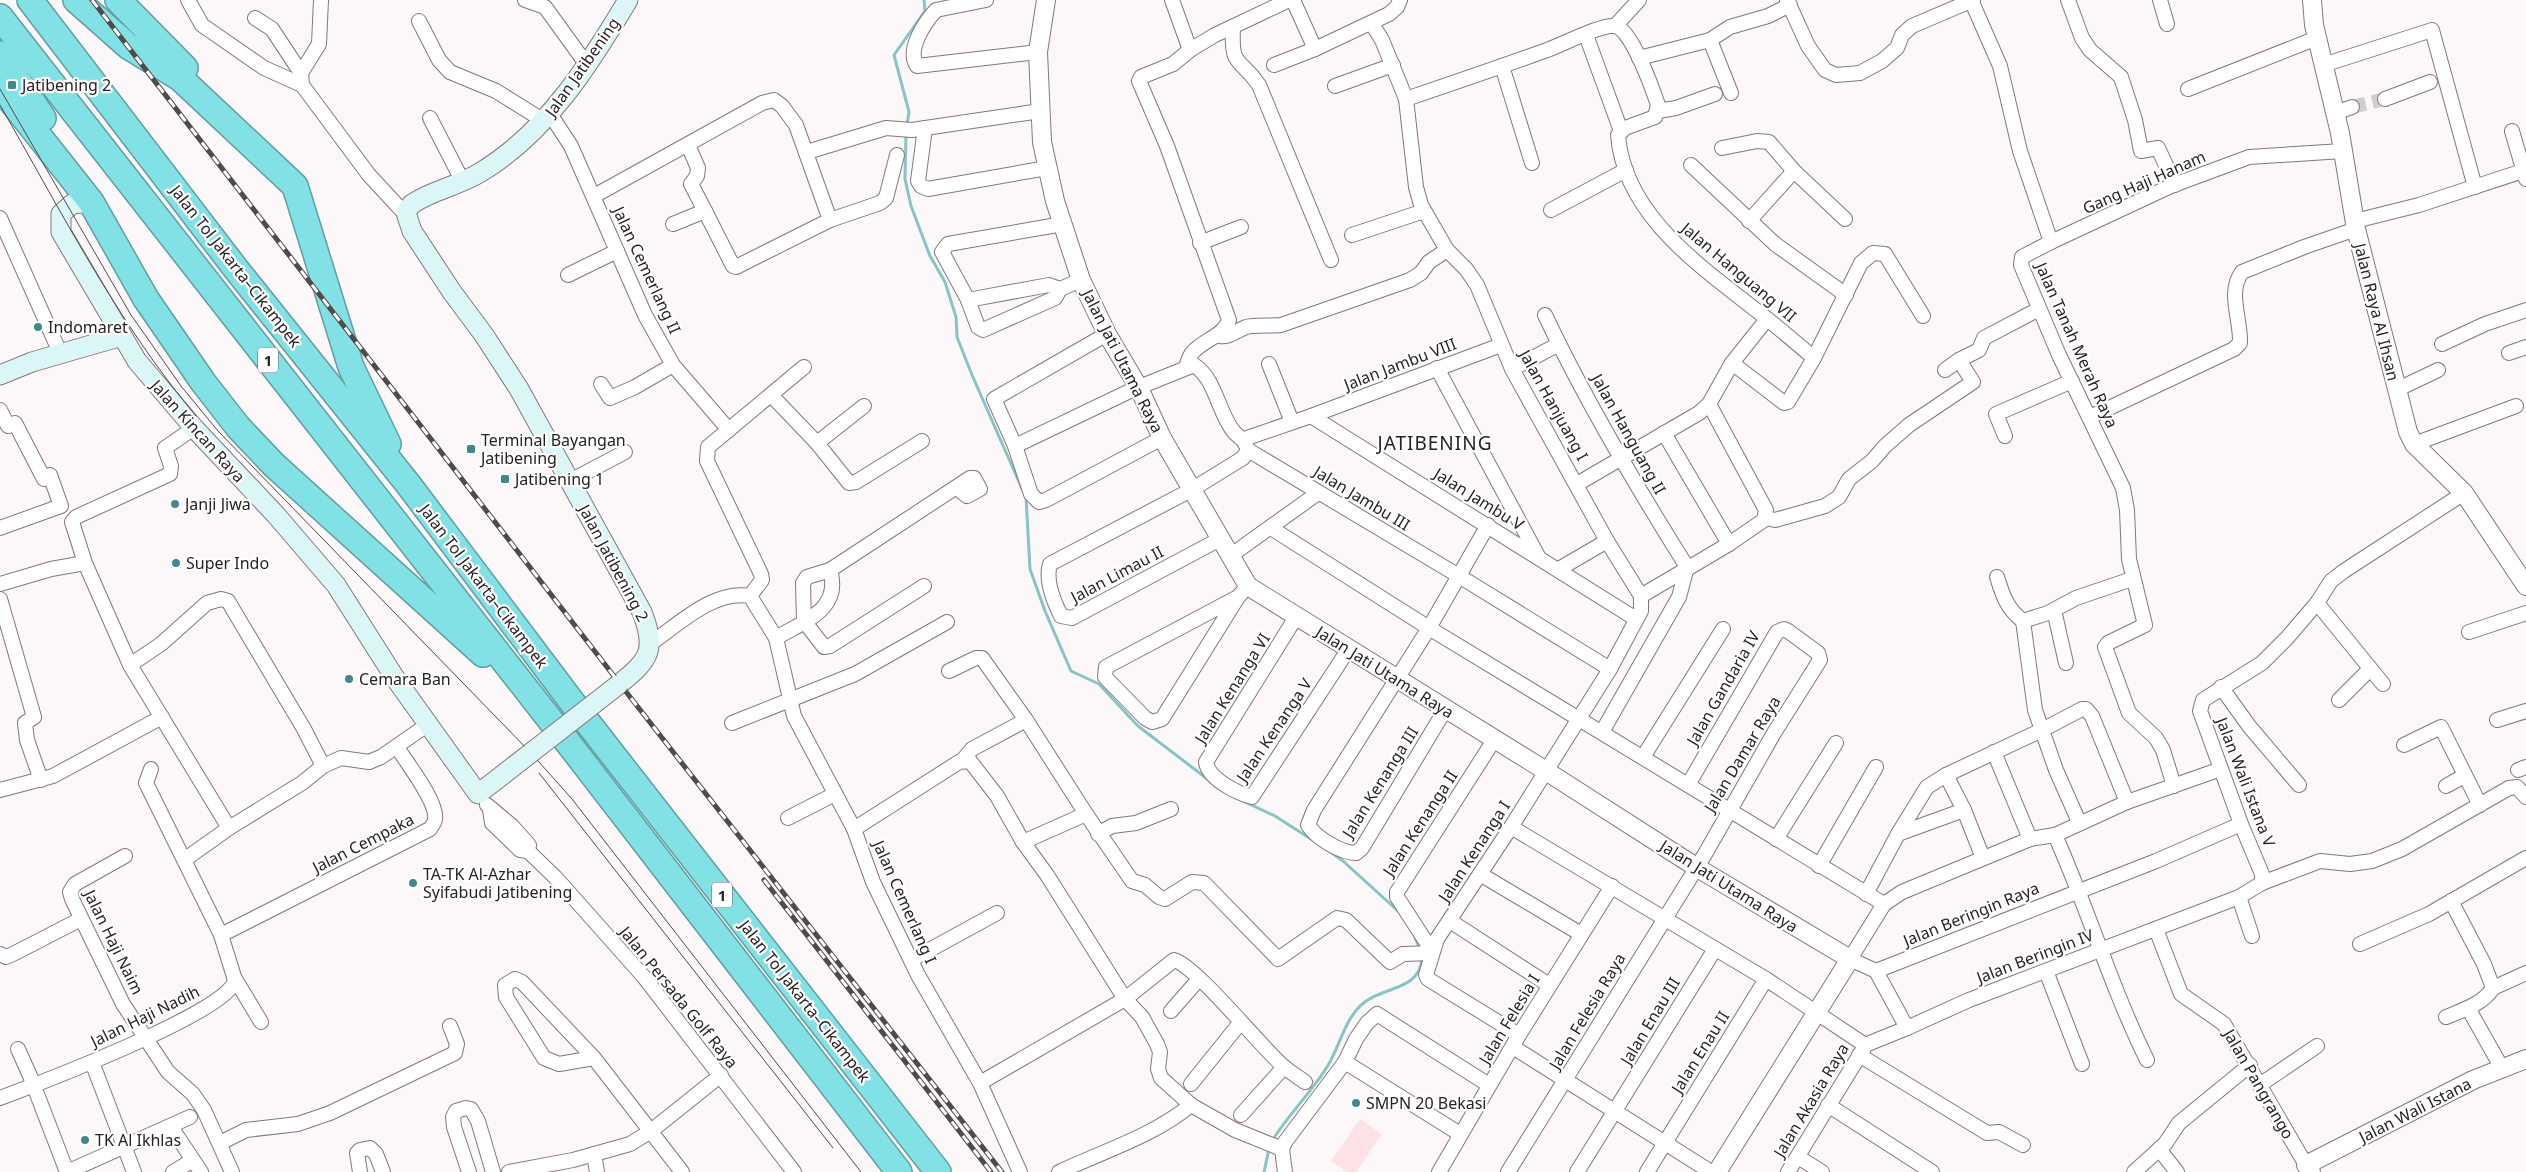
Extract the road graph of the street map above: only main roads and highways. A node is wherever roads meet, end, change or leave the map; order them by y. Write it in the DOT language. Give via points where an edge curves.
graph roads {
  1 [pos="30,0"];
  2 [pos="76,0"];
  3 [pos="118,0"];
  4 [pos="628,0"];
  5 [pos="0,18"];
  6 [pos="0,54"];
  7 [pos="0,87"];
  8 [pos="265,156"];
  9 [pos="91,202"];
  10 [pos="407,213"];
  11 [pos="122,336"];
  12 [pos="0,375"];
  13 [pos="408,484"];
  14 [pos="366,547"];
  15 [pos="537,703"];
  16 [pos="485,790"];
  17 [pos="899,1172"];
  18 [pos="938,1172"];
  1 -- 13 [label="highway, Jalan Tol Jakarta–Cikampek / 1" via="236,269"];
  2 -- 8 [label="highway" via="128,46 180,78"];
  3 -- 8 [label="highway" via="222,105"];
  4 -- 10 [label="main road, Jalan Jatibening" via="587,65 547,117 499,160 463,182 419,199"];
  5 -- 15 [label="highway, Jalan Tol Jakarta–Cikampek / 1"];
  6 -- 14 [label="highway" via="217,372"];
  7 -- 9 [label="highway"];
  8 -- 13 [label="highway" via="295,186 351,366"];
  9 -- 11 [label="main road, Jalan Kincan Raya" via="72,204 60,214 61,232"];
  9 -- 14 [label="highway" via="146,299 203,382 238,426 274,465"];
  10 -- 16 [label="main road, Jalan Jatibening 2, bridge" via="412,231 426,255 519,389 650,632 651,643 642,664"];
  11 -- 12 [label="main road" via="19,366"];
  11 -- 16 [label="main road, Jalan Kincan Raya" via="137,360 194,428 336,585 427,725"];
  13 -- 18 [label="highway, Jalan Tol Jakarta–Cikampek / 1" via="581,714"];
  14 -- 15 [label="highway"];
  15 -- 17 [label="highway, Jalan Tol Jakarta–Cikampek / 1"];
}
